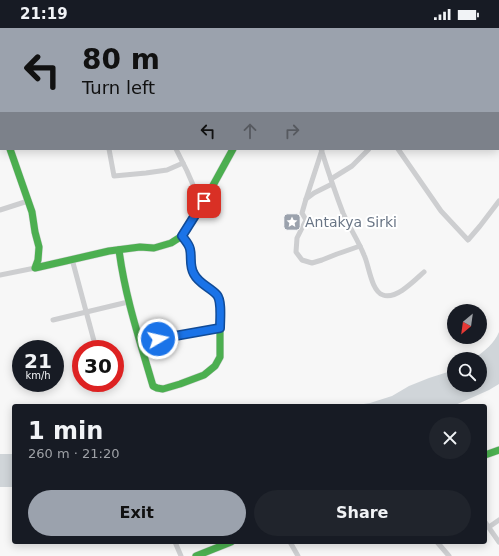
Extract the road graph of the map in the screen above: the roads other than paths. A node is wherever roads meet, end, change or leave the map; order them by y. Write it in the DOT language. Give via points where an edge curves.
graph roads {
  1 [pos="10,150"];
  2 [pos="109,150"];
  3 [pos="176,150"];
  4 [pos="232,150"];
  5 [pos="322,150"];
  6 [pos="368,150"];
  7 [pos="399,150"];
  8 [pos="183,163"];
  9 [pos="332,181"];
  10 [pos="306,199"];
  11 [pos="28,201"];
  12 [pos="204,201"];
  13 [pos="499,202"];
  14 [pos="0,210"];
  15 [pos="182,236"];
  16 [pos="360,246"];
  17 [pos="119,250"];
  18 [pos="72,259"];
  19 [pos="35,268"];
  20 [pos="424,272"];
  21 [pos="0,275"];
  22 [pos="128,302"];
  23 [pos="86,312"];
  24 [pos="53,320"];
  25 [pos="220,328"];
  26 [pos="158,339"];
  27 [pos="94,340"];
  28 [pos="499,450"];
  29 [pos="487,454"];
  30 [pos="499,520"];
  31 [pos="487,524"];
  32 [pos="489,527"];
  33 [pos="499,542"];
  34 [pos="176,544"];
  35 [pos="228,544"];
  36 [pos="291,544"];
  37 [pos="439,544"];
  38 [pos="207,554"];
  39 [pos="181,556"];
  40 [pos="196,556"];
  41 [pos="298,556"];
  42 [pos="449,556"];
  1 -- 11 [label="street"];
  2 -- 8 [label="street" via="114,176 167,170"];
  3 -- 8 [label="street"];
  4 -- 12 [label="street"];
  5 -- 9 [label="street"];
  5 -- 10 [label="street"];
  6 -- 9 [label="street"];
  7 -- 13 [label="street" via="441,211 468,240"];
  8 -- 12 [label="street" via="197,194"];
  9 -- 10 [label="street"];
  9 -- 16 [label="street" via="344,215"];
  10 -- 16 [label="street" via="302,213 306,220 297,238 296,252 302,260 312,263"];
  11 -- 14 [label="street"];
  11 -- 19 [label="street" via="39,247"];
  12 -- 15 [label="street"];
  15 -- 17 [label="street" via="171,243 154,248"];
  15 -- 25 [label="street" via="190,249 193,273 218,296"];
  16 -- 20 [label="street" via="372,284 381,295 390,296 404,289"];
  17 -- 18 [label="street"];
  17 -- 22 [label="street"];
  18 -- 19 [label="street"];
  18 -- 23 [label="street"];
  19 -- 21 [label="street"];
  22 -- 23 [label="street"];
  22 -- 25 [label="street" via="153,386 157,388 180,384 211,370 220,357"];
  23 -- 24 [label="street"];
  23 -- 27 [label="street"];
  25 -- 26 [label="street"];
  28 -- 29 [label="street"];
  30 -- 32 [label="street"];
  31 -- 32 [label="street"];
  32 -- 33 [label="street"];
  34 -- 39 [label="street"];
  35 -- 38 [label="street"];
  36 -- 41 [label="street"];
  37 -- 42 [label="street"];
  38 -- 40 [label="street"];
}
